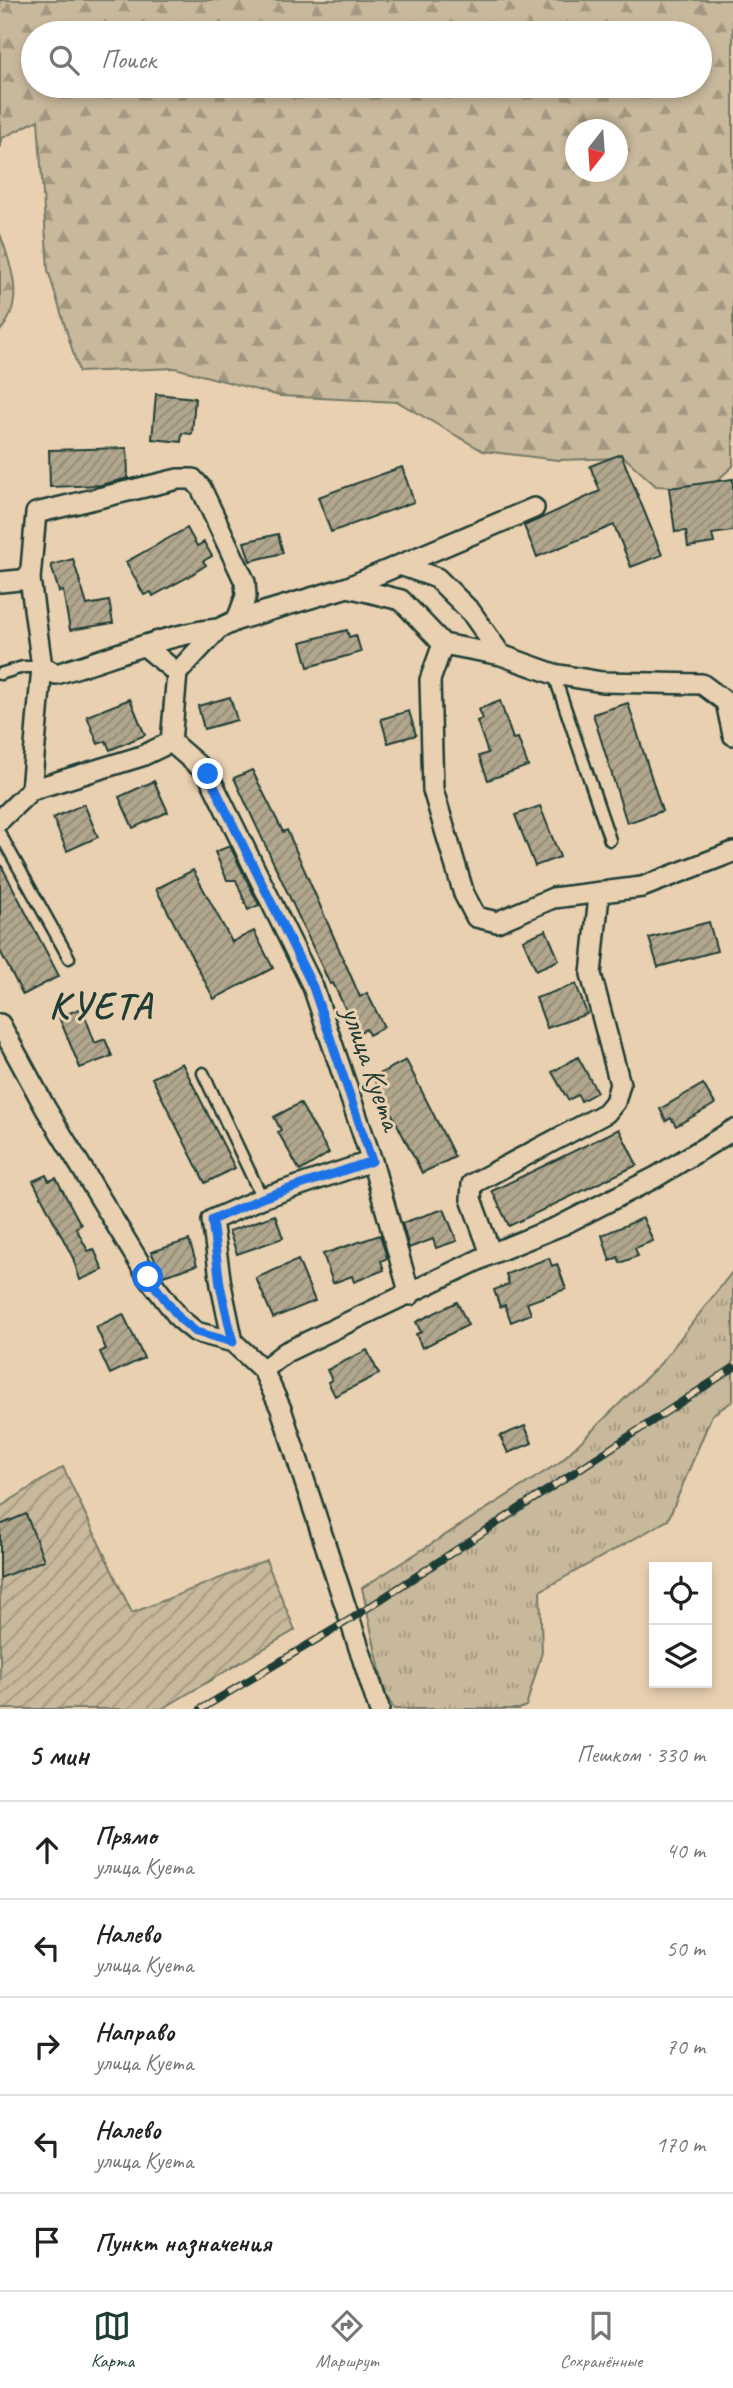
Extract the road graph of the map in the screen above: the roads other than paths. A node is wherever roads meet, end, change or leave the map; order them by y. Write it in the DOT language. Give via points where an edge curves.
graph roads {
  1 [pos="534,508"];
  2 [pos="400,565"];
  3 [pos="30,579"];
  4 [pos="0,582"];
  5 [pos="348,587"];
  6 [pos="237,620"];
  7 [pos="218,629"];
  8 [pos="443,644"];
  9 [pos="146,648"];
  10 [pos="501,655"];
  11 [pos="42,667"];
  12 [pos="177,673"];
  13 [pos="0,674"];
  14 [pos="554,674"];
  15 [pos="733,735"];
  16 [pos="171,742"];
  17 [pos="31,790"];
  18 [pos="0,820"];
  19 [pos="0,834"];
  20 [pos="610,840"];
  21 [pos="733,852"];
  22 [pos="599,895"];
  23 [pos="69,958"];
  24 [pos="0,1024"];
  25 [pos="203,1073"];
  26 [pos="733,1130"];
  27 [pos="372,1161"];
  28 [pos="262,1198"];
  29 [pos="491,1254"];
  30 [pos="410,1295"];
  31 [pos="233,1342"];
  32 [pos="262,1370"];
  33 [pos="379,1709"];
  1 -- 2 [label="street"];
  2 -- 5 [label="street"];
  2 -- 10 [label="street" via="437,578 471,612"];
  3 -- 4 [label="street"];
  3 -- 6 [label="street" via="36,513 192,479 201,488 245,582 246,596"];
  3 -- 11 [label="street"];
  5 -- 6 [label="street"];
  5 -- 8 [label="street" via="401,600"];
  6 -- 7 [label="street"];
  7 -- 9 [label="street" via="175,635"];
  7 -- 12 [label="street"];
  8 -- 10 [label="street"];
  8 -- 22 [label="street" via="430,680 433,790 464,894 476,917 497,922 553,898"];
  9 -- 11 [label="street" via="56,674"];
  9 -- 12 [label="street"];
  10 -- 14 [label="street"];
  11 -- 13 [label="lane"];
  11 -- 17 [label="street"];
  12 -- 16 [label="street"];
  14 -- 15 [label="street" via="602,682 702,684 726,702"];
  14 -- 20 [label="lane"];
  16 -- 17 [label="street" via="142,756"];
  16 -- 27 [label="street, улица Куета" via="208,774 313,987"];
  17 -- 18 [label="street"];
  19 -- 23 [label="lane"];
  21 -- 22 [label="street" via="642,887"];
  22 -- 29 [label="street" via="591,974 620,1084 615,1102 606,1113 472,1184 471,1199"];
  24 -- 31 [label="street" via="148,1277 180,1319 196,1332"];
  25 -- 28 [label="lane"];
  26 -- 29 [label="street" via="656,1177 562,1225"];
  27 -- 28 [label="street, улица Куета"];
  27 -- 30 [label="street"];
  28 -- 31 [label="street, улица Куета" via="212,1220"];
  29 -- 30 [label="street"];
  30 -- 32 [label="street" via="286,1352"];
  31 -- 32 [label="street"];
  32 -- 33 [label="street" via="281,1409"];
}
